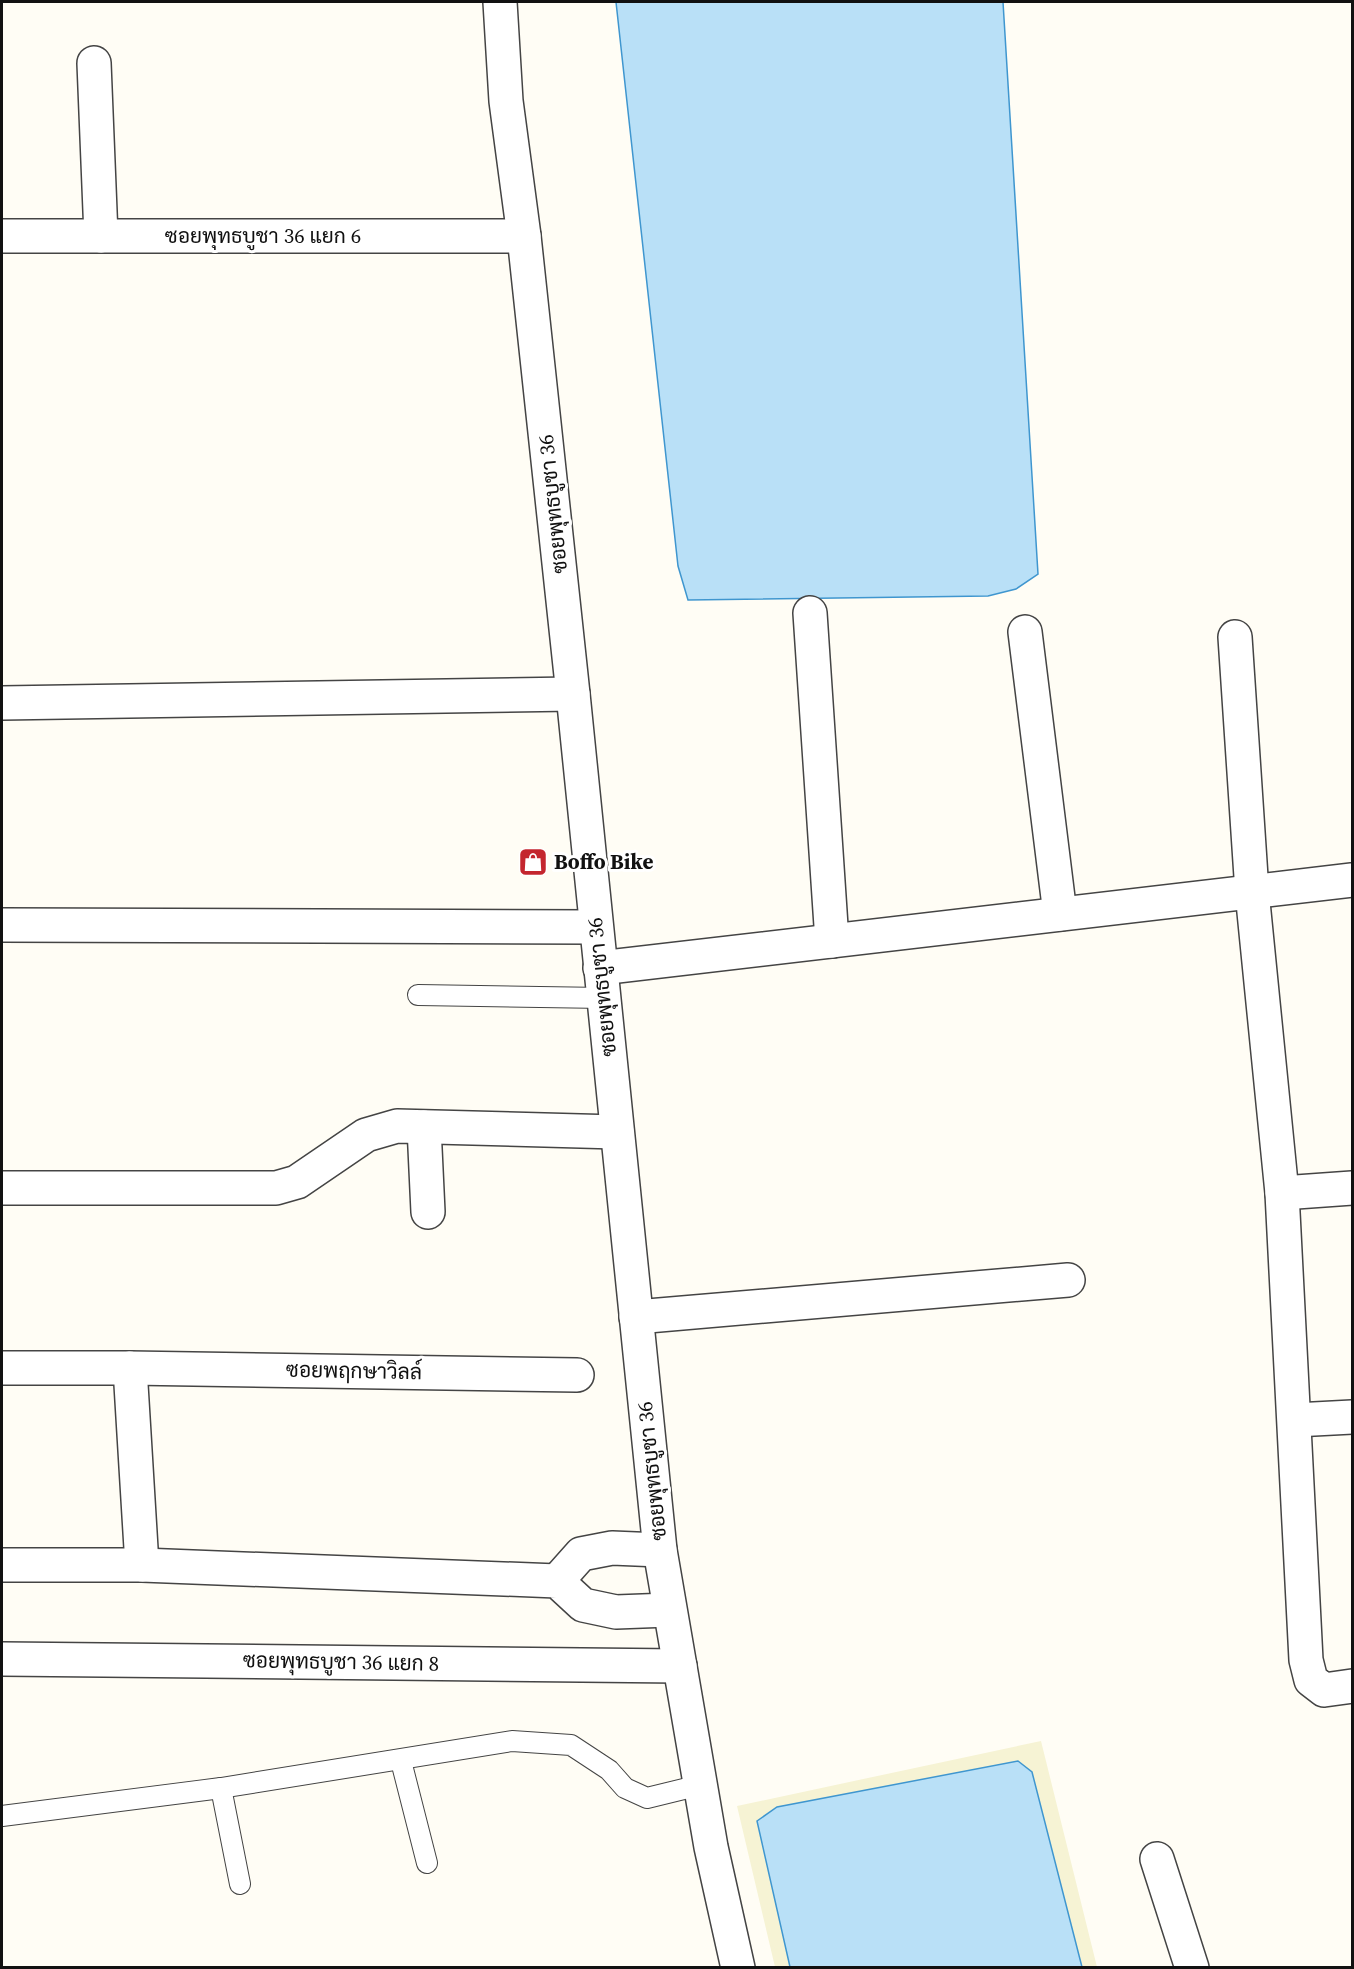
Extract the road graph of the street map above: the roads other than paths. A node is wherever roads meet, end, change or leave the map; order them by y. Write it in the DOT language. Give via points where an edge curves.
graph roads {
  1 [pos="500,2"];
  2 [pos="94,63"];
  3 [pos="2,236"];
  4 [pos="101,236"];
  5 [pos="524,236"];
  6 [pos="810,613"];
  7 [pos="1025,632"];
  8 [pos="1235,637"];
  9 [pos="573,694"];
  10 [pos="2,703"];
  11 [pos="1353,880"];
  12 [pos="1252,892"];
  13 [pos="1060,914"];
  14 [pos="2,925"];
  15 [pos="596,927"];
  16 [pos="832,941"];
  17 [pos="602,982"];
  18 [pos="418,995"];
  19 [pos="424,1127"];
  20 [pos="617,1132"];
  21 [pos="2,1188"];
  22 [pos="1353,1188"];
  23 [pos="1282,1193"];
  24 [pos="429,1212"];
  25 [pos="1068,1280"];
  26 [pos="636,1317"];
  27 [pos="2,1368"];
  28 [pos="130,1368"];
  29 [pos="578,1375"];
  30 [pos="1353,1417"];
  31 [pos="1295,1420"];
  32 [pos="660,1550"];
  33 [pos="2,1565"];
  34 [pos="142,1565"];
  35 [pos="557,1581"];
  36 [pos="669,1610"];
  37 [pos="2,1659"];
  38 [pos="680,1666"];
  39 [pos="1353,1686"];
  40 [pos="402,1761"];
  41 [pos="700,1785"];
  42 [pos="221,1788"];
  43 [pos="2,1816"];
  44 [pos="1157,1859"];
  45 [pos="427,1863"];
  46 [pos="240,1884"];
  47 [pos="738,1968"];
  48 [pos="1192,1968"];
  1 -- 5 [label="street, ซอยพุทธบูชา 36" via="506,100"];
  2 -- 4 [label="street"];
  3 -- 4 [label="street, ซอยพุทธบูชา 36 แยก 6"];
  4 -- 5 [label="street, ซอยพุทธบูชา 36 แยก 6"];
  5 -- 9 [label="street, ซอยพุทธบูชา 36"];
  6 -- 16 [label="street"];
  7 -- 13 [label="street"];
  8 -- 12 [label="street"];
  9 -- 10 [label="street"];
  9 -- 15 [label="street, ซอยพุทธบูชา 36"];
  11 -- 12 [label="street"];
  12 -- 13 [label="street"];
  12 -- 23 [label="street"];
  13 -- 16 [label="street"];
  14 -- 15 [label="street"];
  15 -- 17 [label="street, ซอยพุทธบูชา 36"];
  16 -- 17 [label="street"];
  17 -- 18 [label="lane"];
  17 -- 20 [label="street, ซอยพุทธบูชา 36"];
  19 -- 20 [label="street"];
  19 -- 21 [label="street" via="397,1126 366,1135 297,1182 276,1188"];
  19 -- 24 [label="street"];
  20 -- 26 [label="street, ซอยพุทธบูชา 36"];
  22 -- 23 [label="street"];
  23 -- 31 [label="street"];
  25 -- 26 [label="street"];
  26 -- 32 [label="street, ซอยพุทธบูชา 36"];
  27 -- 28 [label="street, ซอยพฤกษาวิลล์"];
  28 -- 29 [label="street, ซอยพฤกษาวิลล์"];
  28 -- 34 [label="street"];
  30 -- 31 [label="street"];
  31 -- 39 [label="street" via="1306,1660 1311,1680 1324,1690"];
  32 -- 35 [label="street" via="612,1548 581,1554"];
  32 -- 36 [label="street, ซอยพุทธบูชา 36"];
  33 -- 34 [label="street"];
  34 -- 35 [label="street"];
  35 -- 36 [label="street" via="583,1605 616,1612"];
  36 -- 38 [label="street, ซอยพุทธบูชา 36"];
  37 -- 38 [label="street, ซอยพุทธบูชา 36 แยก 8"];
  38 -- 41 [label="street, ซอยพุทธบูชา 36"];
  40 -- 41 [label="lane" via="512,1742 571,1744 609,1770 625,1788 647,1797"];
  40 -- 42 [label="lane"];
  40 -- 45 [label="lane"];
  41 -- 47 [label="street, ซอยพุทธบูชา 36"];
  42 -- 43 [label="lane"];
  42 -- 46 [label="lane"];
  44 -- 48 [label="street"];
}
